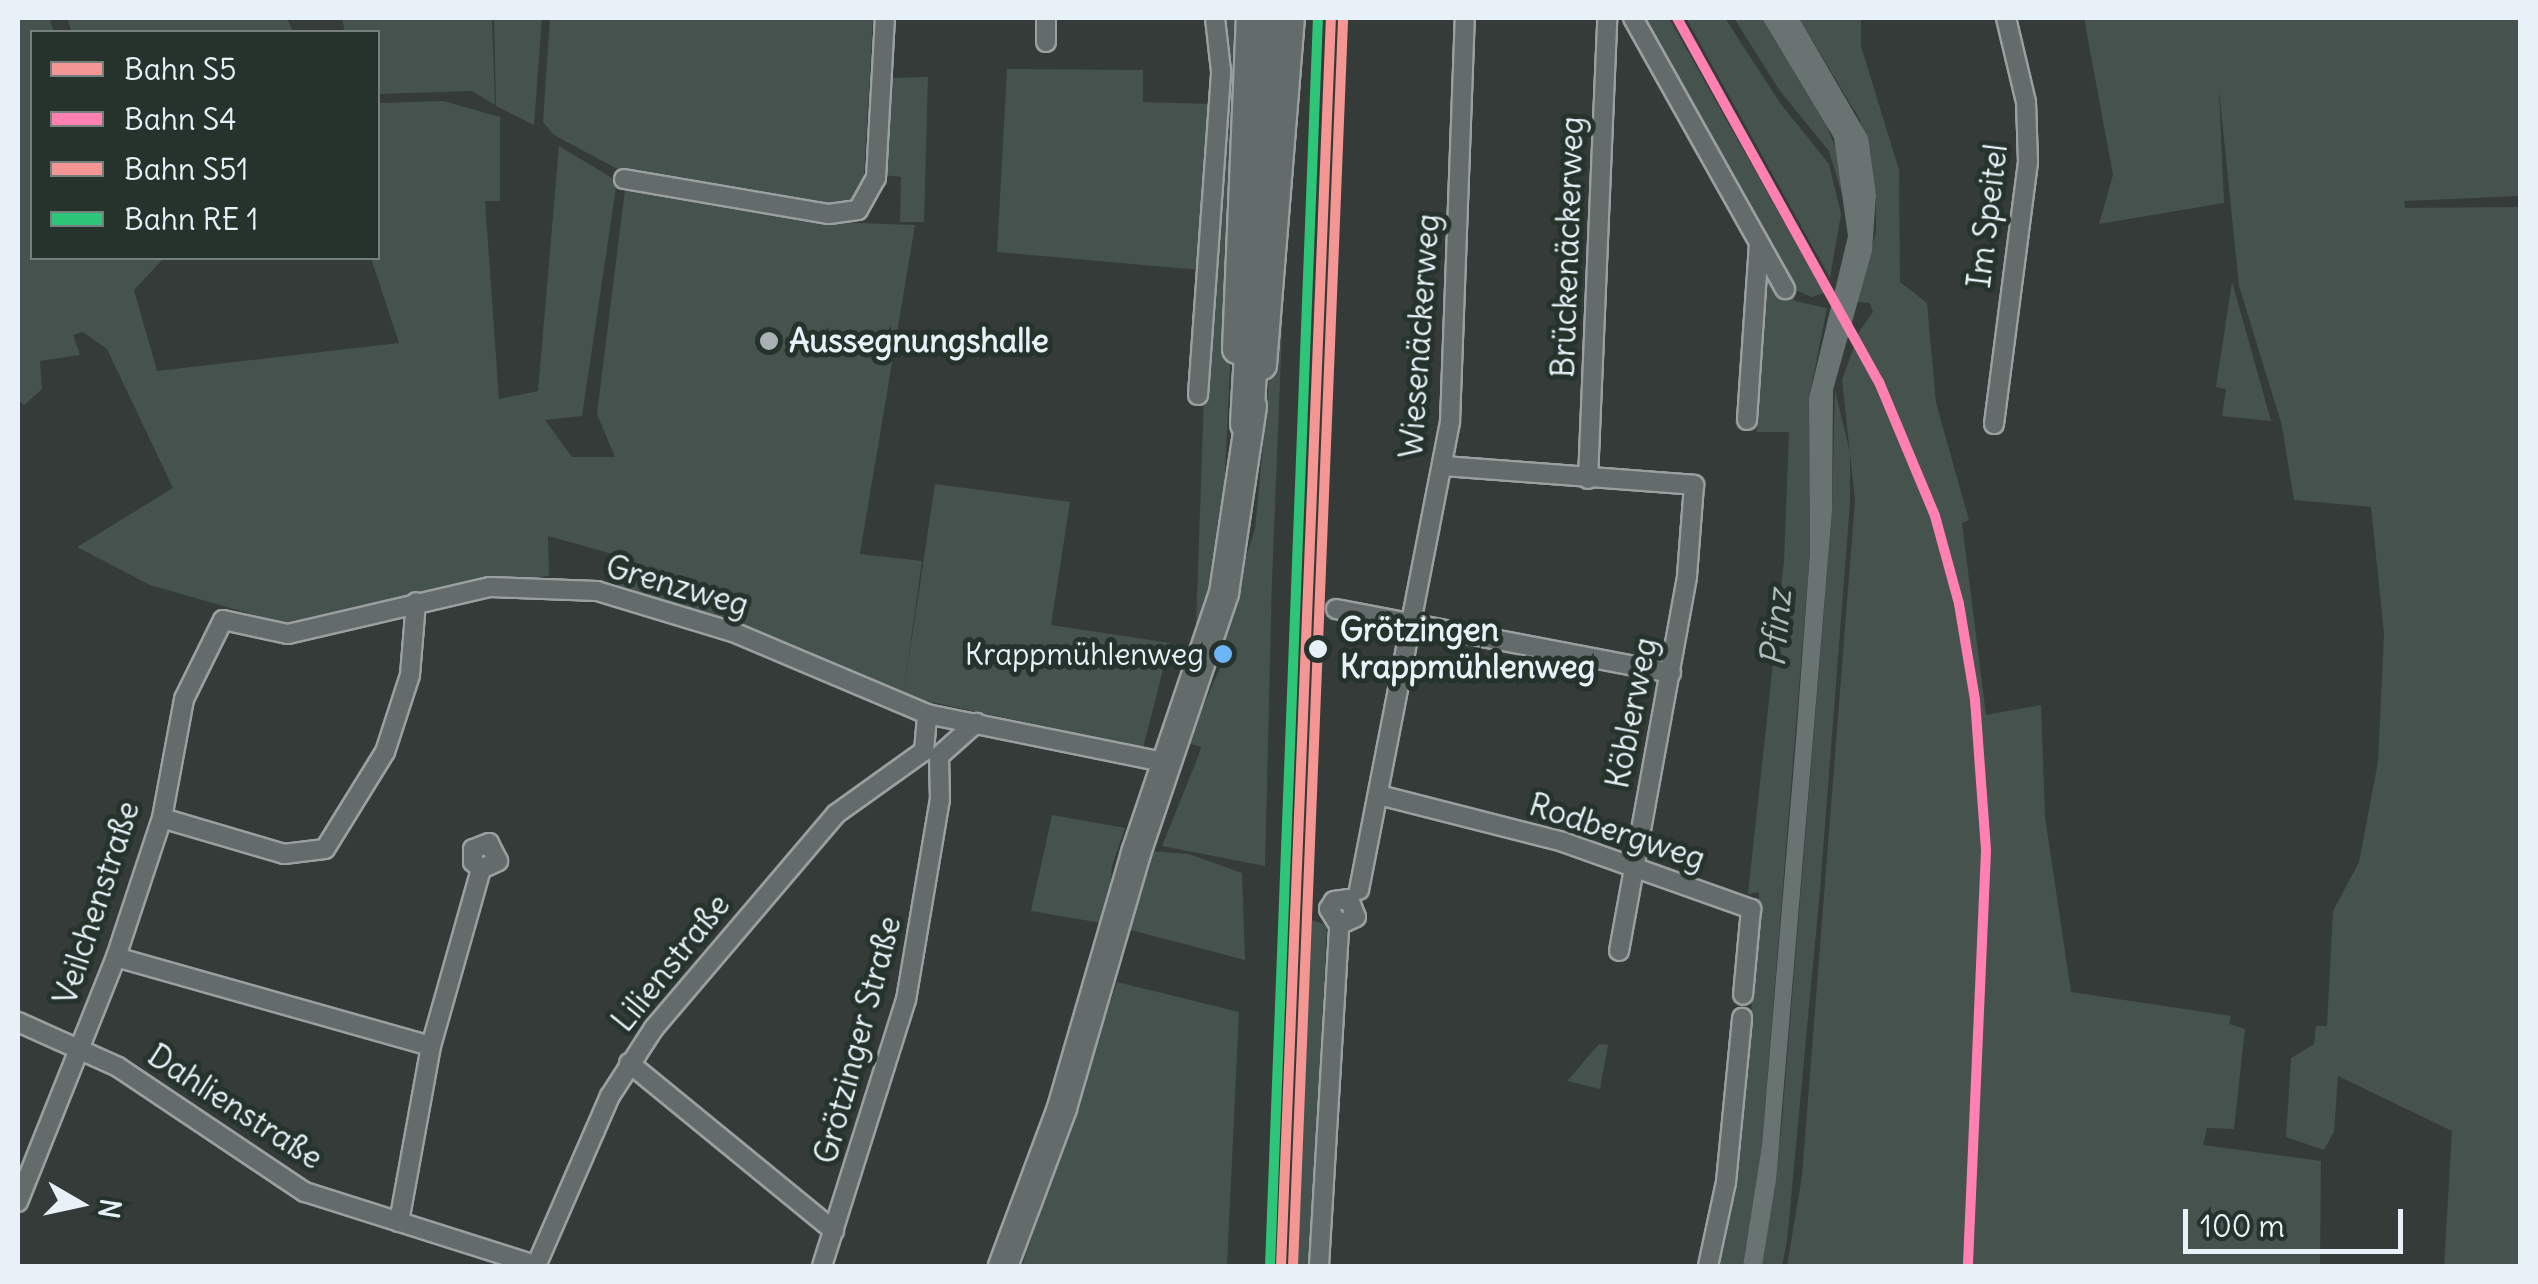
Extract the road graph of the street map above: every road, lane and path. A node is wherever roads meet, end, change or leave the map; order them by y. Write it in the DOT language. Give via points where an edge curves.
graph roads {
  1 [pos="885,18"];
  2 [pos="1046,18"];
  3 [pos="1215,18"];
  4 [pos="1251,18"];
  5 [pos="1270,18"];
  6 [pos="1290,18"];
  7 [pos="1465,18"];
  8 [pos="1607,18"];
  9 [pos="1632,18"];
  10 [pos="2006,18"];
  11 [pos="1046,42"];
  12 [pos="624,179"];
  13 [pos="1759,244"];
  14 [pos="1785,290"];
  15 [pos="1198,395"];
  16 [pos="1748,420"];
  17 [pos="1248,424"];
  18 [pos="1994,424"];
  19 [pos="1443,466"];
  20 [pos="1588,479"];
  21 [pos="416,602"];
  22 [pos="1336,610"];
  23 [pos="223,620"];
  24 [pos="1412,623"];
  25 [pos="1671,673"];
  26 [pos="928,714"];
  27 [pos="976,723"];
  28 [pos="932,753"];
  29 [pos="1167,763"];
  30 [pos="1378,795"];
  31 [pos="162,818"];
  32 [pos="1634,864"];
  33 [pos="481,870"];
  34 [pos="1359,890"];
  35 [pos="1339,925"];
  36 [pos="1619,951"];
  37 [pos="116,957"];
  38 [pos="1744,995"];
  39 [pos="1742,1018"];
  40 [pos="18,1022"];
  41 [pos="432,1046"];
  42 [pos="79,1050"];
  43 [pos="629,1063"];
  44 [pos="18,1202"];
  45 [pos="399,1222"];
  46 [pos="834,1231"];
  47 [pos="537,1266"];
  48 [pos="822,1266"];
  49 [pos="1004,1266"];
  50 [pos="1319,1266"];
  51 [pos="1708,1266"];
  1 -- 12 [label="street" via="876,178 858,210 810,211"];
  2 -- 11 [label="street"];
  3 -- 15 [label="street" via="1221,71"];
  4 -- 17 [label="main road" via="1237,287 1237,362"];
  5 -- 17 [label="highway"];
  6 -- 17 [label="main road" via="1274,276"];
  7 -- 19 [label="street, Wiesenäckerweg" via="1452,385"];
  8 -- 20 [label="street, Brückenäckerweg"];
  9 -- 13 [label="street"];
  10 -- 18 [label="street, Im Speitel" via="2026,102 2028,162"];
  13 -- 14 [label="street"];
  13 -- 16 [label="street"];
  17 -- 29 [label="main road" via="1227,581"];
  19 -- 20 [label="street"];
  19 -- 24 [label="street, Wiesenäckerweg"];
  20 -- 25 [label="street, Köblerweg" via="1694,485"];
  21 -- 23 [label="street, Grenzweg" via="288,634"];
  21 -- 26 [label="street, Grenzweg" via="521,586 624,596 790,654"];
  21 -- 31 [label="street" via="410,675 385,752 325,850 284,854"];
  22 -- 24 [label="street"];
  23 -- 31 [label="street, Veilchenstraße" via="184,698"];
  24 -- 25 [label="street"];
  24 -- 30 [label="street, Wiesenäckerweg"];
  25 -- 32 [label="street, Köblerweg"];
  26 -- 27 [label="street, Grenzweg"];
  26 -- 28 [label="street"];
  27 -- 28 [label="street"];
  27 -- 29 [label="street, Grenzweg"];
  28 -- 43 [label="street, Lilienstraße" via="836,814"];
  28 -- 46 [label="street, Grötzinger Straße" via="940,800 906,1000"];
  29 -- 49 [label="main road" via="1062,1108"];
  30 -- 32 [label="street, Rodbergweg"];
  30 -- 34 [label="street, Wiesenäckerweg"];
  31 -- 37 [label="street, Veilchenstraße"];
  32 -- 36 [label="street, Köblerweg"];
  32 -- 38 [label="street, Rodbergweg" via="1751,910"];
  33 -- 41 [label="street"];
  35 -- 50 [label="street"];
  37 -- 41 [label="street"];
  37 -- 42 [label="street, Veilchenstraße"];
  39 -- 51 [label="street" via="1726,1182"];
  40 -- 42 [label="street, Dahlienstraße"];
  41 -- 45 [label="street"];
  42 -- 44 [label="street, Veilchenstraße"];
  42 -- 45 [label="street, Dahlienstraße" via="150,1088 305,1192"];
  43 -- 46 [label="street"];
  43 -- 47 [label="street, Lilienstraße" via="585,1146"];
  45 -- 47 [label="street, Dahlienstraße"];
  46 -- 48 [label="street, Grötzinger Straße"];
}
